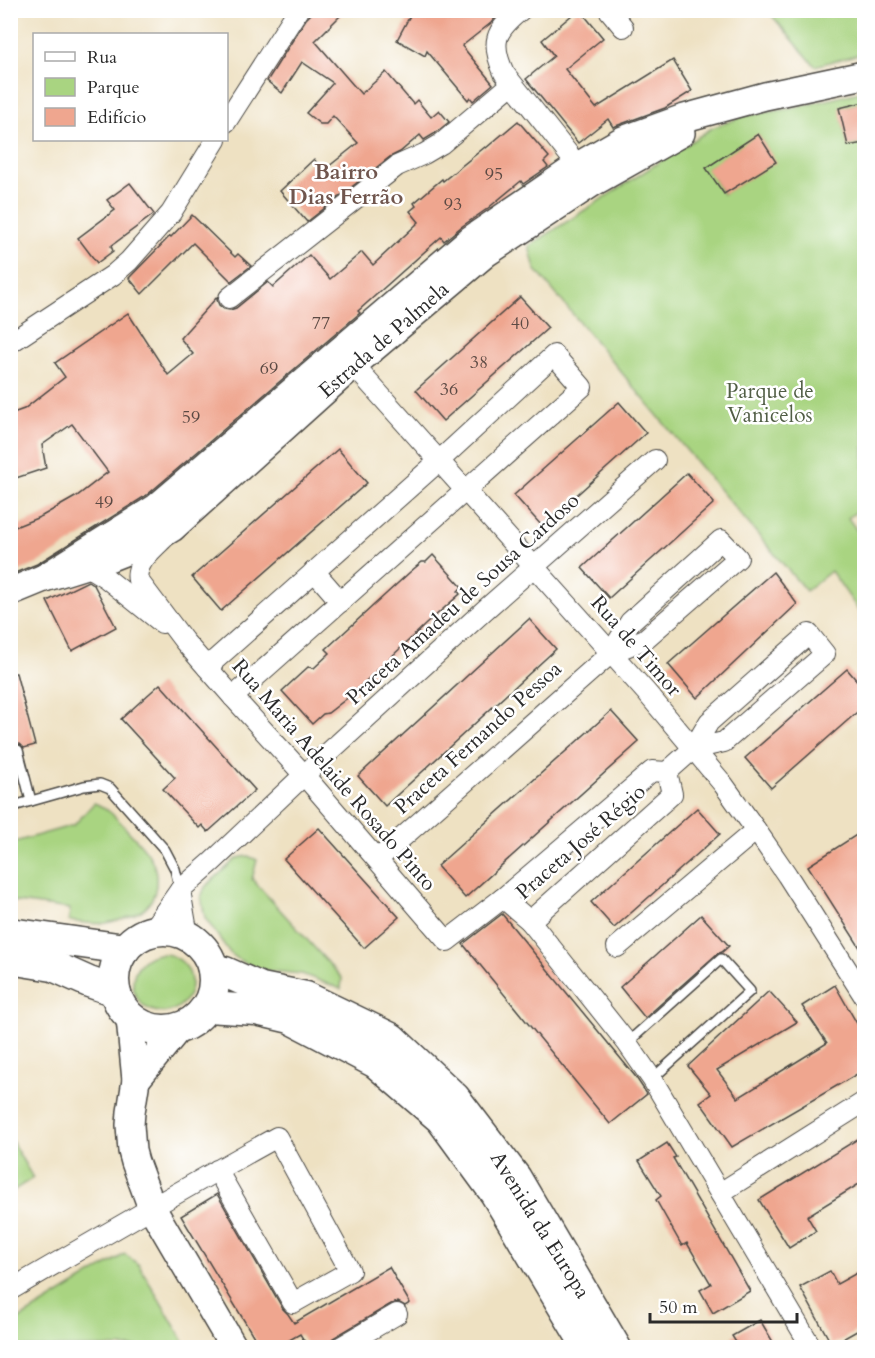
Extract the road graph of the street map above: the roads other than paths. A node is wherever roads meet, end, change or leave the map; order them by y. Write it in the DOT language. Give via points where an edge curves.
graph roads {
  1 [pos="298,10"];
  2 [pos="521,10"];
  3 [pos="609,10"];
  4 [pos="622,27"];
  5 [pos="864,75"];
  6 [pos="512,84"];
  7 [pos="228,119"];
  8 [pos="215,141"];
  9 [pos="585,175"];
  10 [pos="229,298"];
  11 [pos="10,343"];
  12 [pos="347,358"];
  13 [pos="655,460"];
  14 [pos="439,461"];
  15 [pos="466,491"];
  16 [pos="172,528"];
  17 [pos="85,565"];
  18 [pos="533,566"];
  19 [pos="314,572"];
  20 [pos="44,578"];
  21 [pos="10,592"];
  22 [pos="341,602"];
  23 [pos="184,641"];
  24 [pos="610,653"];
  25 [pos="207,667"];
  26 [pos="233,697"];
  27 [pos="693,748"];
  28 [pos="18,750"];
  29 [pos="667,772"];
  30 [pos="304,775"];
  31 [pos="31,801"];
  32 [pos="10,807"];
  33 [pos="756,830"];
  34 [pos="378,859"];
  35 [pos="180,890"];
  36 [pos="503,898"];
  37 [pos="530,921"];
  38 [pos="151,931"];
  39 [pos="10,933"];
  40 [pos="188,936"];
  41 [pos="447,942"];
  42 [pos="617,947"];
  43 [pos="125,949"];
  44 [pos="10,959"];
  45 [pos="213,969"];
  46 [pos="115,991"];
  47 [pos="864,996"];
  48 [pos="207,1007"];
  49 [pos="130,1018"];
  50 [pos="177,1030"];
  51 [pos="627,1043"];
  52 [pos="652,1079"];
  53 [pos="136,1080"];
  54 [pos="864,1102"];
  55 [pos="217,1170"];
  56 [pos="720,1193"];
  57 [pos="152,1208"];
  58 [pos="10,1290"];
  59 [pos="397,1314"];
  60 [pos="234,1347"];
  61 [pos="339,1347"];
  62 [pos="588,1347"];
  63 [pos="616,1347"];
  64 [pos="812,1347"];
  1 -- 7 [label="street"];
  2 -- 6 [label="street" via="501,29 495,48"];
  3 -- 4 [label="street"];
  5 -- 9 [label="street, Estrada de Palmela" via="681,119 623,140"];
  6 -- 9 [label="street"];
  6 -- 10 [label="street" via="441,144 397,166"];
  8 -- 11 [label="street" via="171,213 129,261"];
  9 -- 12 [label="street, Estrada de Palmela" via="470,240"];
  12 -- 14 [label="street, Rua de Timor"];
  12 -- 16 [label="street, Estrada de Palmela"];
  12 -- 20 [label="street, Estrada de Palmela" via="156,507"];
  13 -- 18 [label="street, Praceta Amadeu de Sousa Cardoso"];
  14 -- 15 [label="street, Rua de Timor"];
  14 -- 15 [label="street" via="554,356 582,387"];
  14 -- 19 [label="street"];
  15 -- 18 [label="street, Rua de Timor"];
  15 -- 22 [label="street"];
  16 -- 17 [label="street, Estrada de Palmela" via="149,542"];
  16 -- 23 [label="street, Rua Maria Adelaide Rosado Pinto" via="137,573 138,580"];
  17 -- 20 [label="street, Estrada de Palmela"];
  17 -- 23 [label="street, Rua Maria Adelaide Rosado Pinto"];
  18 -- 24 [label="street, Rua de Timor"];
  18 -- 30 [label="street, Praceta Amadeu de Sousa Cardoso"];
  19 -- 22 [label="street"];
  19 -- 25 [label="street"];
  20 -- 21 [label="street, Estrada de Palmela"];
  22 -- 26 [label="street"];
  23 -- 25 [label="street, Rua Maria Adelaide Rosado Pinto"];
  24 -- 24 [label="street" via="645,639 738,558 721,540 630,622"];
  24 -- 27 [label="street, Rua de Timor"];
  24 -- 34 [label="street, Praceta Fernando Pessoa"];
  25 -- 26 [label="street, Rua Maria Adelaide Rosado Pinto"];
  26 -- 30 [label="street, Rua Maria Adelaide Rosado Pinto"];
  27 -- 27 [label="street, Praceta José Régio" via="724,742 825,654 809,634 709,722"];
  27 -- 29 [label="street, Praceta José Régio"];
  27 -- 33 [label="street, Rua de Timor"];
  28 -- 31 [label="lane"];
  29 -- 36 [label="street, Praceta José Régio" via="652,771"];
  29 -- 37 [label="street, Praceta José Régio" via="672,794"];
  30 -- 34 [label="street, Rua Maria Adelaide Rosado Pinto"];
  30 -- 35 [label="street, Praceta Amadeu de Sousa Cardoso"];
  31 -- 32 [label="lane"];
  31 -- 35 [label="lane" via="84,786 100,784 110,788 165,850"];
  33 -- 42 [label="street"];
  33 -- 47 [label="street, Rua de Timor"];
  34 -- 41 [label="street, Rua Maria Adelaide Rosado Pinto"];
  35 -- 38 [label="street, Praceta Amadeu de Sousa Cardoso"];
  35 -- 40 [label="street"];
  36 -- 37 [label="street, Praceta José Régio"];
  36 -- 41 [label="street, Praceta José Régio"];
  37 -- 51 [label="street"];
  38 -- 40 [label="main road" via="176,931"];
  38 -- 43 [label="main road"];
  39 -- 43 [label="main road"];
  40 -- 45 [label="main road" via="200,944"];
  43 -- 46 [label="main road" via="113,976"];
  44 -- 46 [label="main road" via="53,966"];
  45 -- 48 [label="main road" via="213,995"];
  45 -- 63 [label="main road, Avenida da Europa" via="261,988 306,997 392,1038 455,1098 516,1178"];
  46 -- 49 [label="main road"];
  48 -- 50 [label="main road" via="199,1017"];
  48 -- 62 [label="main road, Avenida da Europa" via="256,1010 290,1018 376,1063 441,1119 495,1192"];
  49 -- 50 [label="main road" via="144,1027"];
  49 -- 53 [label="street"];
  50 -- 53 [label="street"];
  51 -- 52 [label="street"];
  51 -- 52 [label="lane" via="721,959 750,991"];
  52 -- 56 [label="street"];
  53 -- 57 [label="street" via="131,1144"];
  54 -- 56 [label="street"];
  55 -- 55 [label="street" via="293,1303 350,1271 278,1137"];
  55 -- 57 [label="street"];
  56 -- 64 [label="street"];
  57 -- 58 [label="street"];
  57 -- 60 [label="street"];
  59 -- 61 [label="street"];
}
